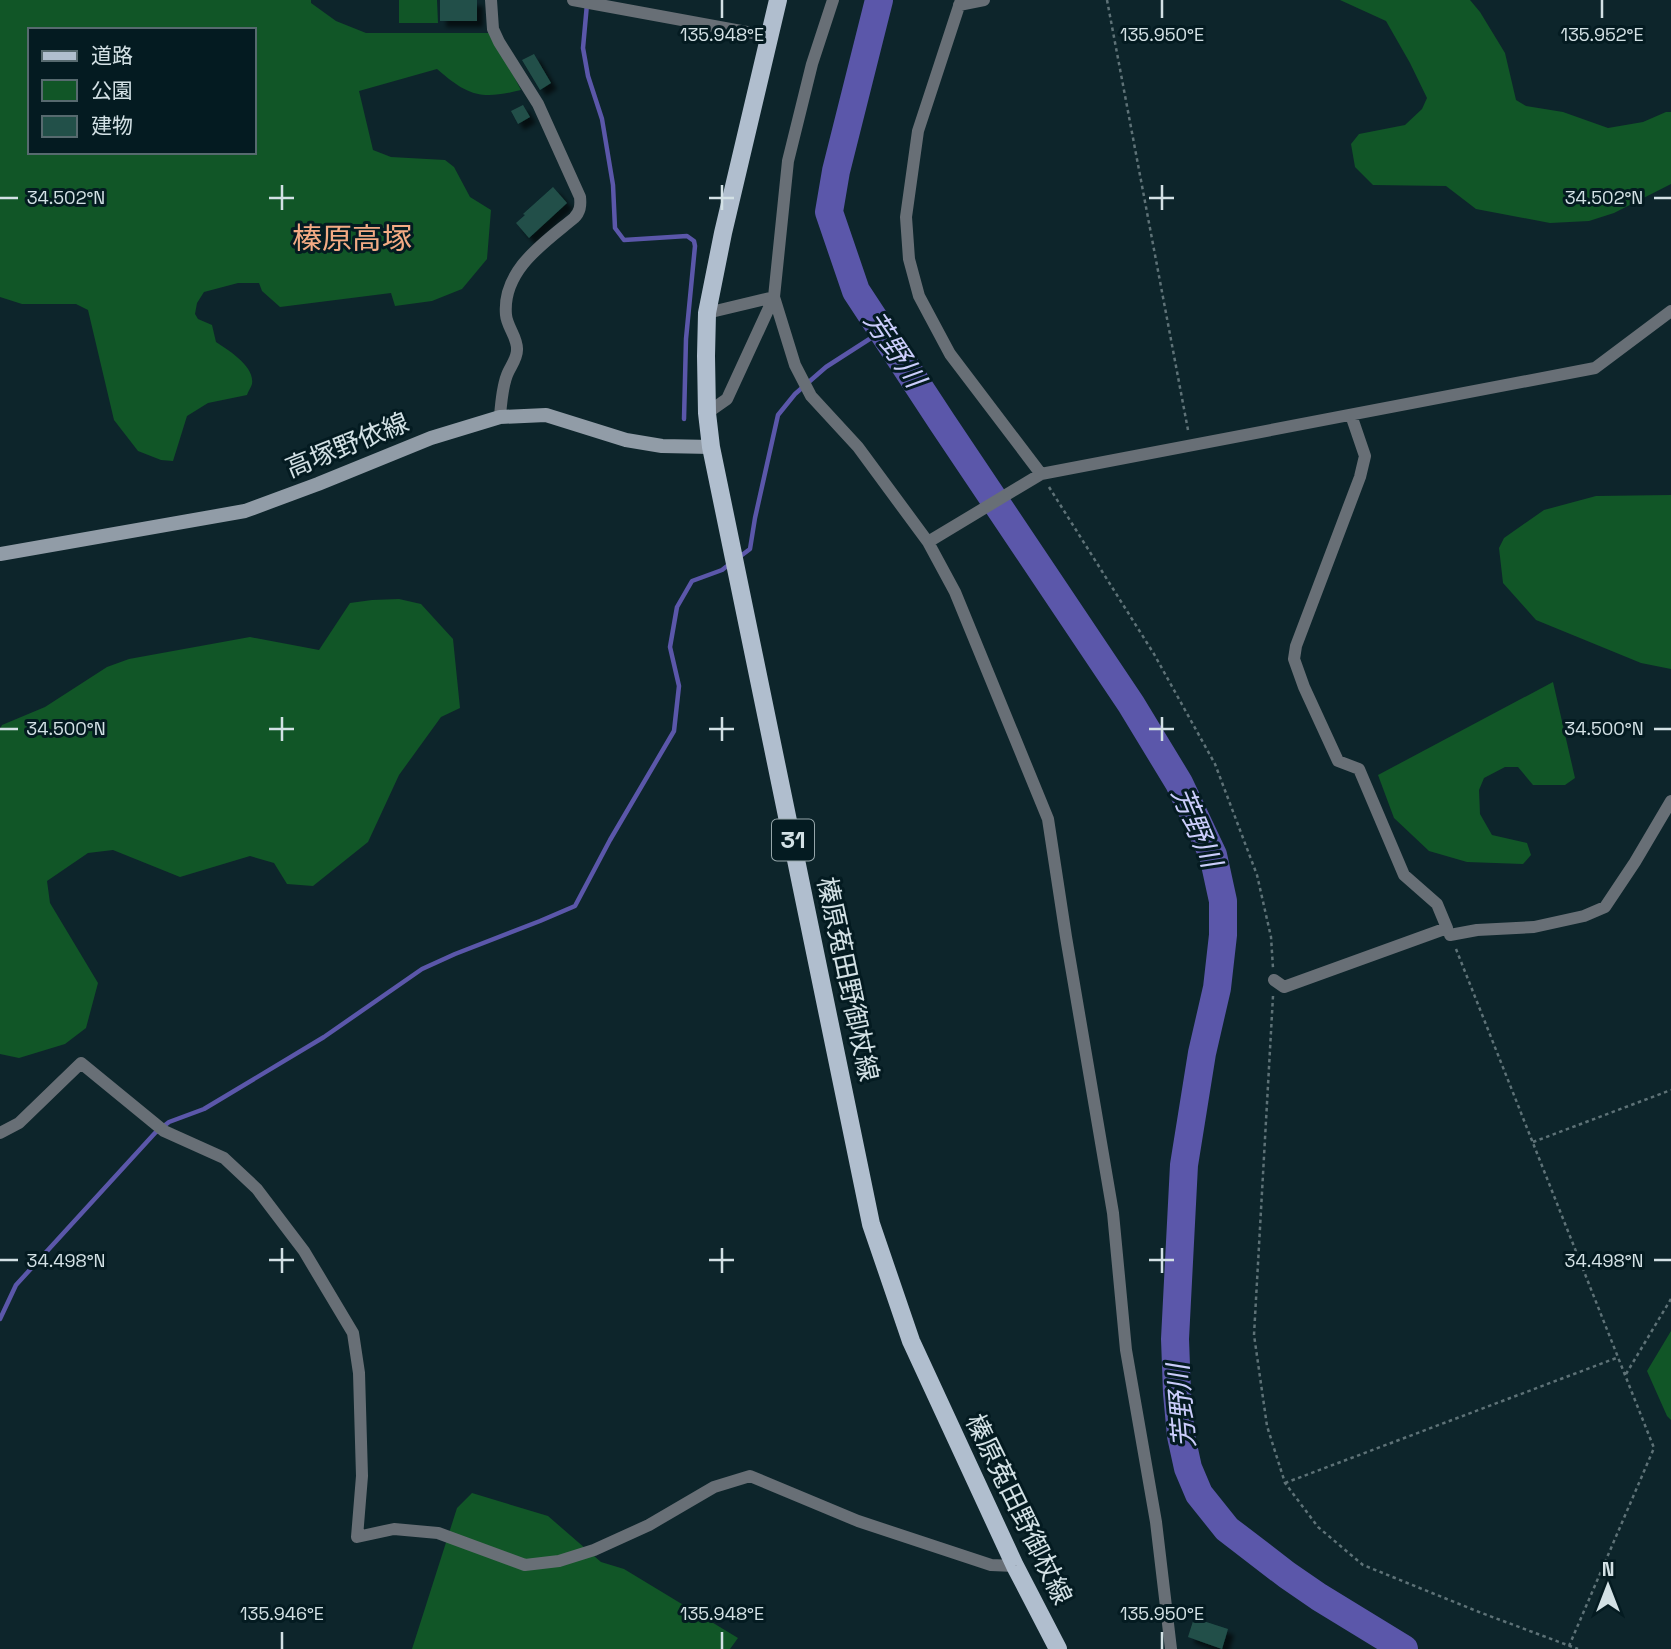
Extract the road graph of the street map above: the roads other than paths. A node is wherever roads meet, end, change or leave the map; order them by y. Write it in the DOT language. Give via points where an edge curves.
graph roads {
  1 [pos="491,0"];
  2 [pos="778,0"];
  3 [pos="833,0"];
  4 [pos="984,0"];
  5 [pos="577,1"];
  6 [pos="960,2"];
  7 [pos="769,36"];
  8 [pos="774,297"];
  9 [pos="1671,311"];
  10 [pos="708,313"];
  11 [pos="707,413"];
  12 [pos="1351,415"];
  13 [pos="500,417"];
  14 [pos="711,447"];
  15 [pos="1036,477"];
  16 [pos="932,540"];
  17 [pos="0,554"];
  18 [pos="1671,801"];
  19 [pos="1450,936"];
  20 [pos="1273,980"];
  21 [pos="0,1133"];
  22 [pos="1016,1566"];
  23 [pos="1174,1648"];
  24 [pos="1058,1649"];
  1 -- 13 [label="street" via="492,29 538,104 581,205 579,214 529,256 509,286 505,317 517,349 502,392"];
  2 -- 7 [label="main road, 榛原菟田野御杖線 / 31"];
  3 -- 8 [label="street" via="811,64 788,161"];
  4 -- 6 [label="street"];
  5 -- 7 [label="street"];
  6 -- 15 [label="street" via="918,131 906,217 909,259 919,296 950,354"];
  7 -- 10 [label="main road, 榛原菟田野御杖線 / 31"];
  8 -- 10 [label="street"];
  8 -- 11 [label="street" via="727,399"];
  8 -- 16 [label="street" via="795,365 811,396"];
  9 -- 12 [label="street" via="1595,368"];
  10 -- 11 [label="main road, 榛原菟田野御杖線 / 31"];
  11 -- 14 [label="main road, 榛原菟田野御杖線 / 31"];
  12 -- 15 [label="street"];
  12 -- 20 [label="street" via="1365,456 1294,659 1338,761 1359,769 1404,875 1437,904 1447,928 1284,986"];
  13 -- 14 [label="main road, 高塚野依線" via="546,415 626,440"];
  13 -- 17 [label="main road, 高塚野依線" via="431,438 244,511"];
  14 -- 22 [label="main road, 榛原菟田野御杖線 / 31" via="871,1224 911,1341"];
  15 -- 16 [label="street"];
  16 -- 23 [label="street" via="1048,819 1113,1213 1126,1350"];
  18 -- 19 [label="street" via="1605,907 1534,927"];
  21 -- 22 [label="street" via="19,1123 81,1063 164,1131 224,1158 257,1189 304,1251 353,1333 362,1476 357,1537 394,1529 438,1533 525,1564 559,1561 594,1550 715,1488 750,1476 858,1521 991,1565"];
  22 -- 24 [label="main road, 榛原菟田野御杖線 / 31"];
}
